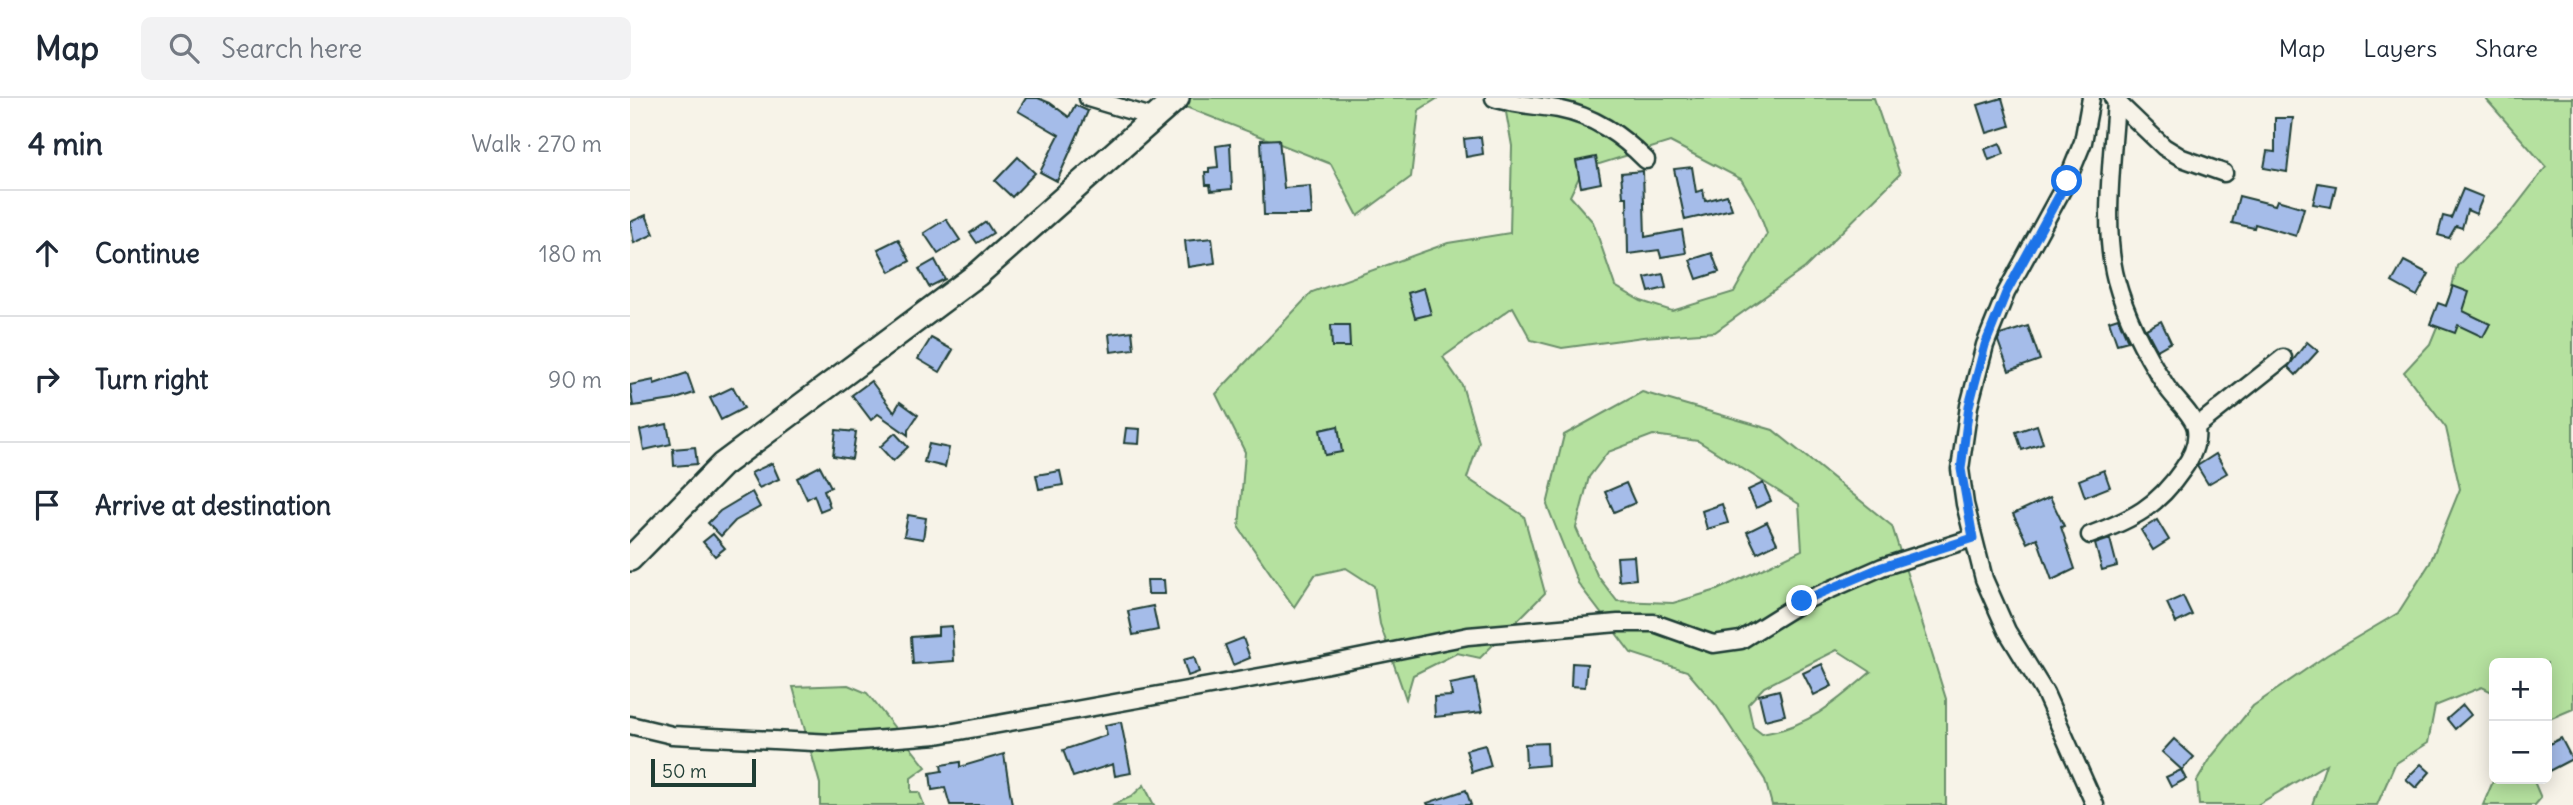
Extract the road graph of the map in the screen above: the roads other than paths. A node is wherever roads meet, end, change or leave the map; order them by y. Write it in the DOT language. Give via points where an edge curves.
graph roads {
  1 [pos="1088,98"];
  2 [pos="1177,98"];
  3 [pos="1494,98"];
  4 [pos="2091,98"];
  5 [pos="2114,99"];
  6 [pos="1154,118"];
  7 [pos="1646,160"];
  8 [pos="2224,173"];
  9 [pos="2283,358"];
  10 [pos="2196,427"];
  11 [pos="2090,535"];
  12 [pos="1973,538"];
  13 [pos="630,559"];
  14 [pos="630,725"];
  15 [pos="2095,805"];
  1 -- 6 [label="street"];
  2 -- 6 [label="main road"];
  3 -- 7 [label="street" via="1561,109 1598,122"];
  4 -- 12 [label="street" via="2083,142 2067,181 2006,293 1985,345 1969,406 1961,469"];
  5 -- 8 [label="street" via="2164,147"];
  5 -- 10 [label="street" via="2111,243 2117,284 2144,349"];
  6 -- 13 [label="main road" via="978,274 722,465"];
  9 -- 10 [label="street"];
  10 -- 11 [label="street" via="2190,457 2159,500 2122,523"];
  12 -- 14 [label="street" via="1882,567 1802,601 1741,640 1713,644 1654,623 1468,636 937,735 833,743 671,735"];
  12 -- 15 [label="street" via="1984,579 2007,631 2045,693"];
}
